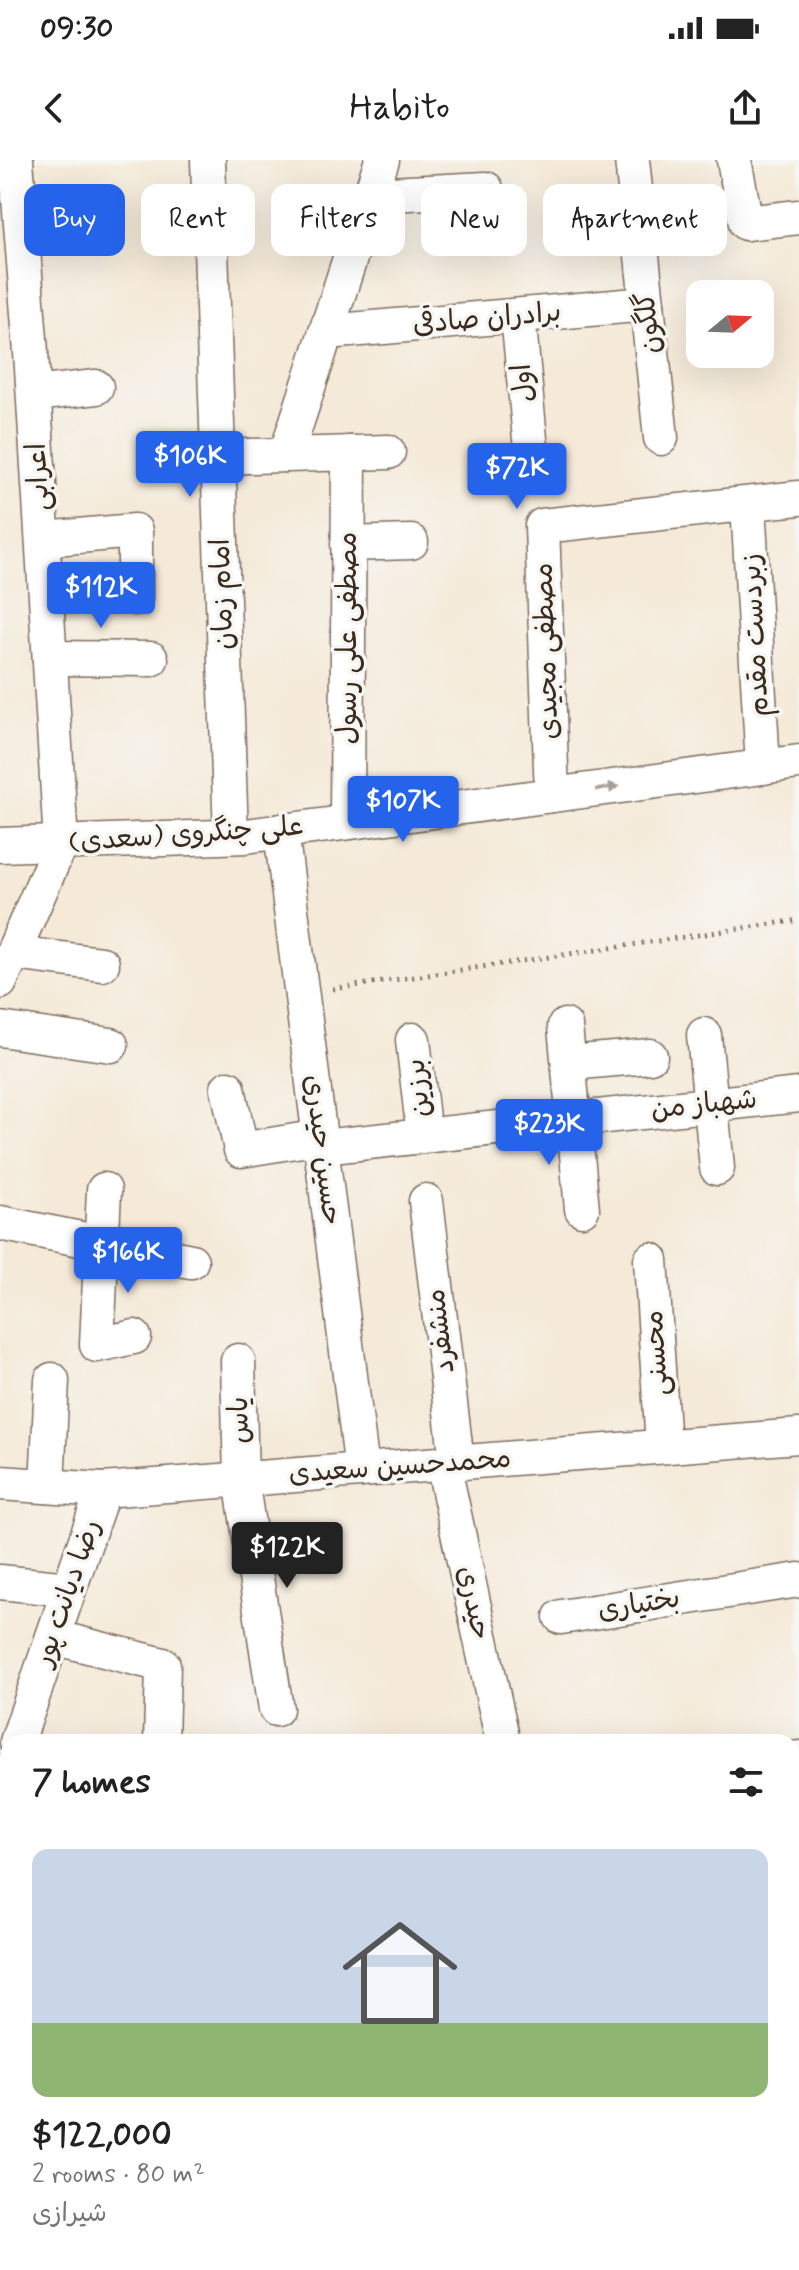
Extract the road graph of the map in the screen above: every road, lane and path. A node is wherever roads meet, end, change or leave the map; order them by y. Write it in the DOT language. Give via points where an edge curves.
graph roads {
  1 [pos="16,160"];
  2 [pos="208,160"];
  3 [pos="382,160"];
  4 [pos="632,160"];
  5 [pos="734,160"];
  6 [pos="0,162"];
  7 [pos="374,184"];
  8 [pos="799,217"];
  9 [pos="351,256"];
  10 [pos="647,304"];
  11 [pos="518,316"];
  12 [pos="327,332"];
  13 [pos="96,387"];
  14 [pos="34,394"];
  15 [pos="661,438"];
  16 [pos="531,449"];
  17 [pos="388,452"];
  18 [pos="349,453"];
  19 [pos="286,455"];
  20 [pos="218,457"];
  21 [pos="799,498"];
  22 [pos="748,504"];
  23 [pos="43,539"];
  24 [pos="411,542"];
  25 [pos="348,544"];
  26 [pos="135,598"];
  27 [pos="50,658"];
  28 [pos="151,659"];
  29 [pos="799,762"];
  30 [pos="763,767"];
  31 [pos="552,795"];
  32 [pos="347,822"];
  33 [pos="281,831"];
  34 [pos="231,836"];
  35 [pos="61,843"];
  36 [pos="0,845"];
  37 [pos="799,920"];
  38 [pos="102,964"];
  39 [pos="6,968"];
  40 [pos="302,993"];
  41 [pos="565,1026"];
  42 [pos="0,1029"];
  43 [pos="704,1035"];
  44 [pos="413,1040"];
  45 [pos="111,1045"];
  46 [pos="650,1056"];
  47 [pos="569,1063"];
  48 [pos="228,1088"];
  49 [pos="799,1095"];
  50 [pos="713,1104"];
  51 [pos="574,1119"];
  52 [pos="424,1136"];
  53 [pos="321,1142"];
  54 [pos="717,1168"];
  55 [pos="104,1190"];
  56 [pos="426,1201"];
  57 [pos="582,1209"];
  58 [pos="0,1223"];
  59 [pos="101,1242"];
  60 [pos="651,1260"];
  61 [pos="191,1261"];
  62 [pos="134,1337"];
  63 [pos="238,1361"];
  64 [pos="52,1380"];
  65 [pos="799,1436"];
  66 [pos="663,1446"];
  67 [pos="450,1463"];
  68 [pos="362,1470"];
  69 [pos="241,1479"];
  70 [pos="0,1483"];
  71 [pos="47,1486"];
  72 [pos="103,1490"];
  73 [pos="799,1580"];
  74 [pos="0,1582"];
  75 [pos="69,1589"];
  76 [pos="561,1617"];
  77 [pos="53,1637"];
  78 [pos="276,1709"];
  79 [pos="20,1734"];
  80 [pos="161,1734"];
  81 [pos="501,1734"];
  1 -- 6 [label="street"];
  1 -- 14 [label="street, اعرابی"];
  2 -- 20 [label="street, امام زمان"];
  3 -- 7 [label="street"];
  4 -- 10 [label="street, گلگون"];
  5 -- 8 [label="street" via="746,223"];
  9 -- 12 [label="street"];
  10 -- 11 [label="street, برادران صادقی"];
  10 -- 15 [label="street, گلگون"];
  11 -- 12 [label="street, برادران صادقی"];
  11 -- 16 [label="street, اول"];
  12 -- 19 [label="street"];
  13 -- 14 [label="street"];
  14 -- 23 [label="street, اعرابی"];
  17 -- 18 [label="street"];
  18 -- 19 [label="street"];
  18 -- 25 [label="street, مصطفی علی رسول"];
  19 -- 20 [label="street"];
  20 -- 34 [label="street, امام زمان"];
  21 -- 22 [label="street, مصطفی مجیدی"];
  22 -- 30 [label="street, زبردست مقدم"];
  22 -- 31 [label="street, مصطفی مجیدی" via="542,526"];
  23 -- 26 [label="street" via="135,531"];
  23 -- 27 [label="street, اعرابی"];
  24 -- 25 [label="street"];
  25 -- 32 [label="street, مصطفی علی رسول"];
  27 -- 28 [label="street"];
  27 -- 35 [label="street, اعرابی"];
  29 -- 30 [label="street, علی چنگروی (سعدی)"];
  31 -- 30 [label="street, علی چنگروی (سعدی), one-way"];
  31 -- 32 [label="street, علی چنگروی (سعدی)"];
  32 -- 33 [label="street, علی چنگروی (سعدی)"];
  33 -- 34 [label="street, علی چنگروی (سعدی)"];
  33 -- 40 [label="street, حسین حیدری"];
  34 -- 35 [label="street, علی چنگروی (سعدی)"];
  35 -- 36 [label="street, علی چنگروی (سعدی)"];
  35 -- 39 [label="street"];
  37 -- 40 [label="path"];
  38 -- 39 [label="street"];
  40 -- 53 [label="street, حسین حیدری"];
  41 -- 47 [label="street"];
  42 -- 45 [label="street"];
  43 -- 50 [label="street"];
  44 -- 52 [label="street, برزین"];
  46 -- 47 [label="street"];
  47 -- 51 [label="street"];
  48 -- 53 [label="street, شهباز من" via="241,1150"];
  49 -- 50 [label="street, شهباز من"];
  50 -- 51 [label="street, شهباز من"];
  50 -- 54 [label="street"];
  51 -- 52 [label="street, شهباز من"];
  51 -- 57 [label="street"];
  52 -- 53 [label="street, شهباز من"];
  53 -- 68 [label="street, حسین حیدری"];
  55 -- 59 [label="street"];
  56 -- 67 [label="street, منشفرد"];
  58 -- 59 [label="street"];
  59 -- 61 [label="street"];
  59 -- 62 [label="street" via="97,1345"];
  60 -- 66 [label="street, محسنی"];
  63 -- 69 [label="street, یاس"];
  64 -- 71 [label="street"];
  65 -- 66 [label="street, محمدحسین سعیدی"];
  66 -- 67 [label="street, محمدحسین سعیدی"];
  67 -- 68 [label="street, محمدحسین سعیدی"];
  67 -- 81 [label="street, حیدری"];
  68 -- 69 [label="street, محمدحسین سعیدی"];
  69 -- 72 [label="street, محمدحسین سعیدی"];
  69 -- 78 [label="street, یاس"];
  70 -- 71 [label="street, محمدحسین سعیدی"];
  71 -- 72 [label="street, محمدحسین سعیدی"];
  72 -- 75 [label="street, رضا دیانت پور"];
  73 -- 76 [label="street, بختیاری"];
  74 -- 75 [label="street"];
  75 -- 77 [label="street, رضا دیانت پور"];
  77 -- 79 [label="street, رضا دیانت پور"];
  77 -- 80 [label="street" via="163,1665"];
}
